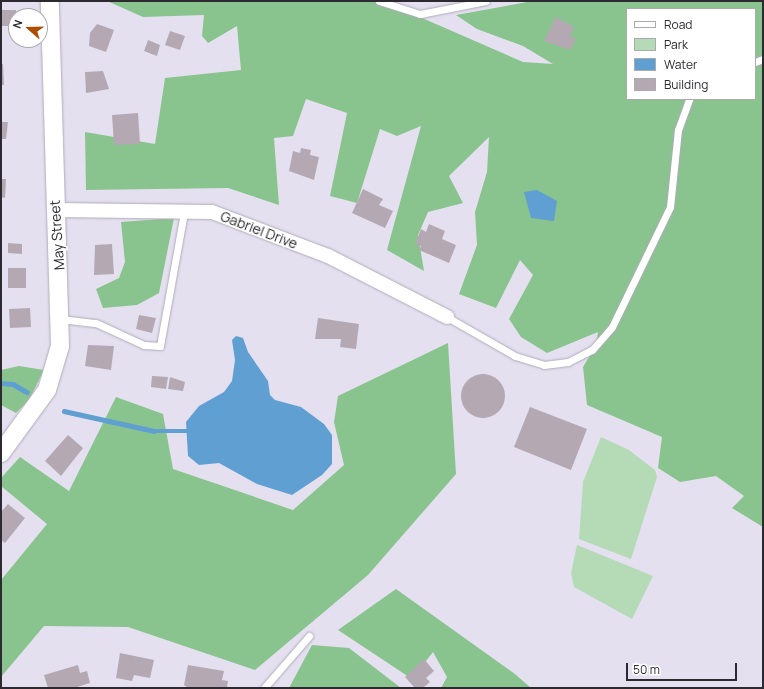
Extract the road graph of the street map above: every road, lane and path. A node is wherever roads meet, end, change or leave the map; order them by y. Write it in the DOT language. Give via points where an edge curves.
graph roads {
  1 [pos="50,1"];
  2 [pos="379,1"];
  3 [pos="486,1"];
  4 [pos="689,100"];
  5 [pos="56,210"];
  6 [pos="184,212"];
  7 [pos="447,317"];
  8 [pos="61,319"];
  9 [pos="1,453"];
  10 [pos="308,636"];
  11 [pos="264,688"];
  1 -- 5 [label="street, May Street"];
  2 -- 3 [label="lane" via="420,14"];
  4 -- 7 [label="lane" via="678,130 670,207 612,327 592,350 568,362 544,365 514,356"];
  5 -- 6 [label="street, Gabriel Drive"];
  5 -- 8 [label="street, May Street"];
  6 -- 7 [label="street, Gabriel Drive" via="212,212 328,256"];
  6 -- 8 [label="lane" via="160,346 144,345 96,323"];
  8 -- 9 [label="street, May Street" via="55,369 47,390"];
  10 -- 11 [label="lane"];
}
